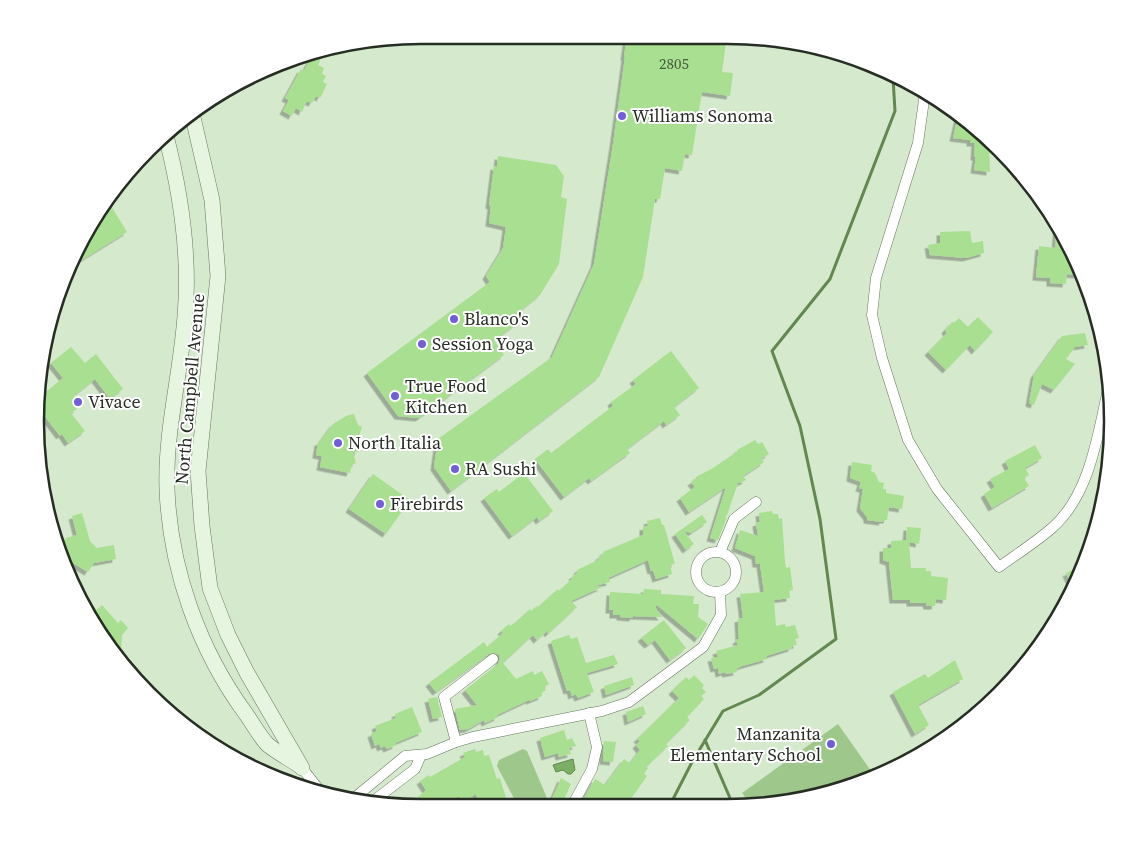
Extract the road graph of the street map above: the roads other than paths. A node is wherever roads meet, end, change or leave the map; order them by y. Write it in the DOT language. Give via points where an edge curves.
graph roads {
  1 [pos="924,100"];
  2 [pos="194,121"];
  3 [pos="167,142"];
  4 [pos="1103,408"];
  5 [pos="756,502"];
  6 [pos="720,552"];
  7 [pos="720,592"];
  8 [pos="493,659"];
  9 [pos="589,714"];
  10 [pos="456,742"];
  11 [pos="421,755"];
  12 [pos="302,768"];
  13 [pos="314,783"];
  14 [pos="360,794"];
  15 [pos="379,797"];
  16 [pos="576,799"];
  1 -- 4 [label="street" via="918,142 876,278 872,315 908,440 937,489 999,567 1053,527 1077,498 1088,472"];
  2 -- 12 [label="street, North Campbell Avenue" via="212,200 218,276 198,471 210,588 246,673"];
  3 -- 12 [label="street, North Campbell Avenue" via="181,214 186,263 186,316 167,488 182,588 199,632 239,705 268,744"];
  5 -- 6 [label="street" via="734,519"];
  6 -- 7 [label="street" via="732,558 737,572 732,585"];
  6 -- 7 [label="street" via="703,556 696,574 707,590"];
  7 -- 9 [label="street" via="721,615 703,647 629,702"];
  8 -- 10 [label="street" via="444,697"];
  9 -- 10 [label="street"];
  9 -- 16 [label="street" via="597,747 592,769"];
  10 -- 11 [label="street"];
  11 -- 14 [label="street" via="406,756"];
  11 -- 15 [label="street" via="415,769"];
  12 -- 13 [label="street, North Campbell Avenue"];
}
